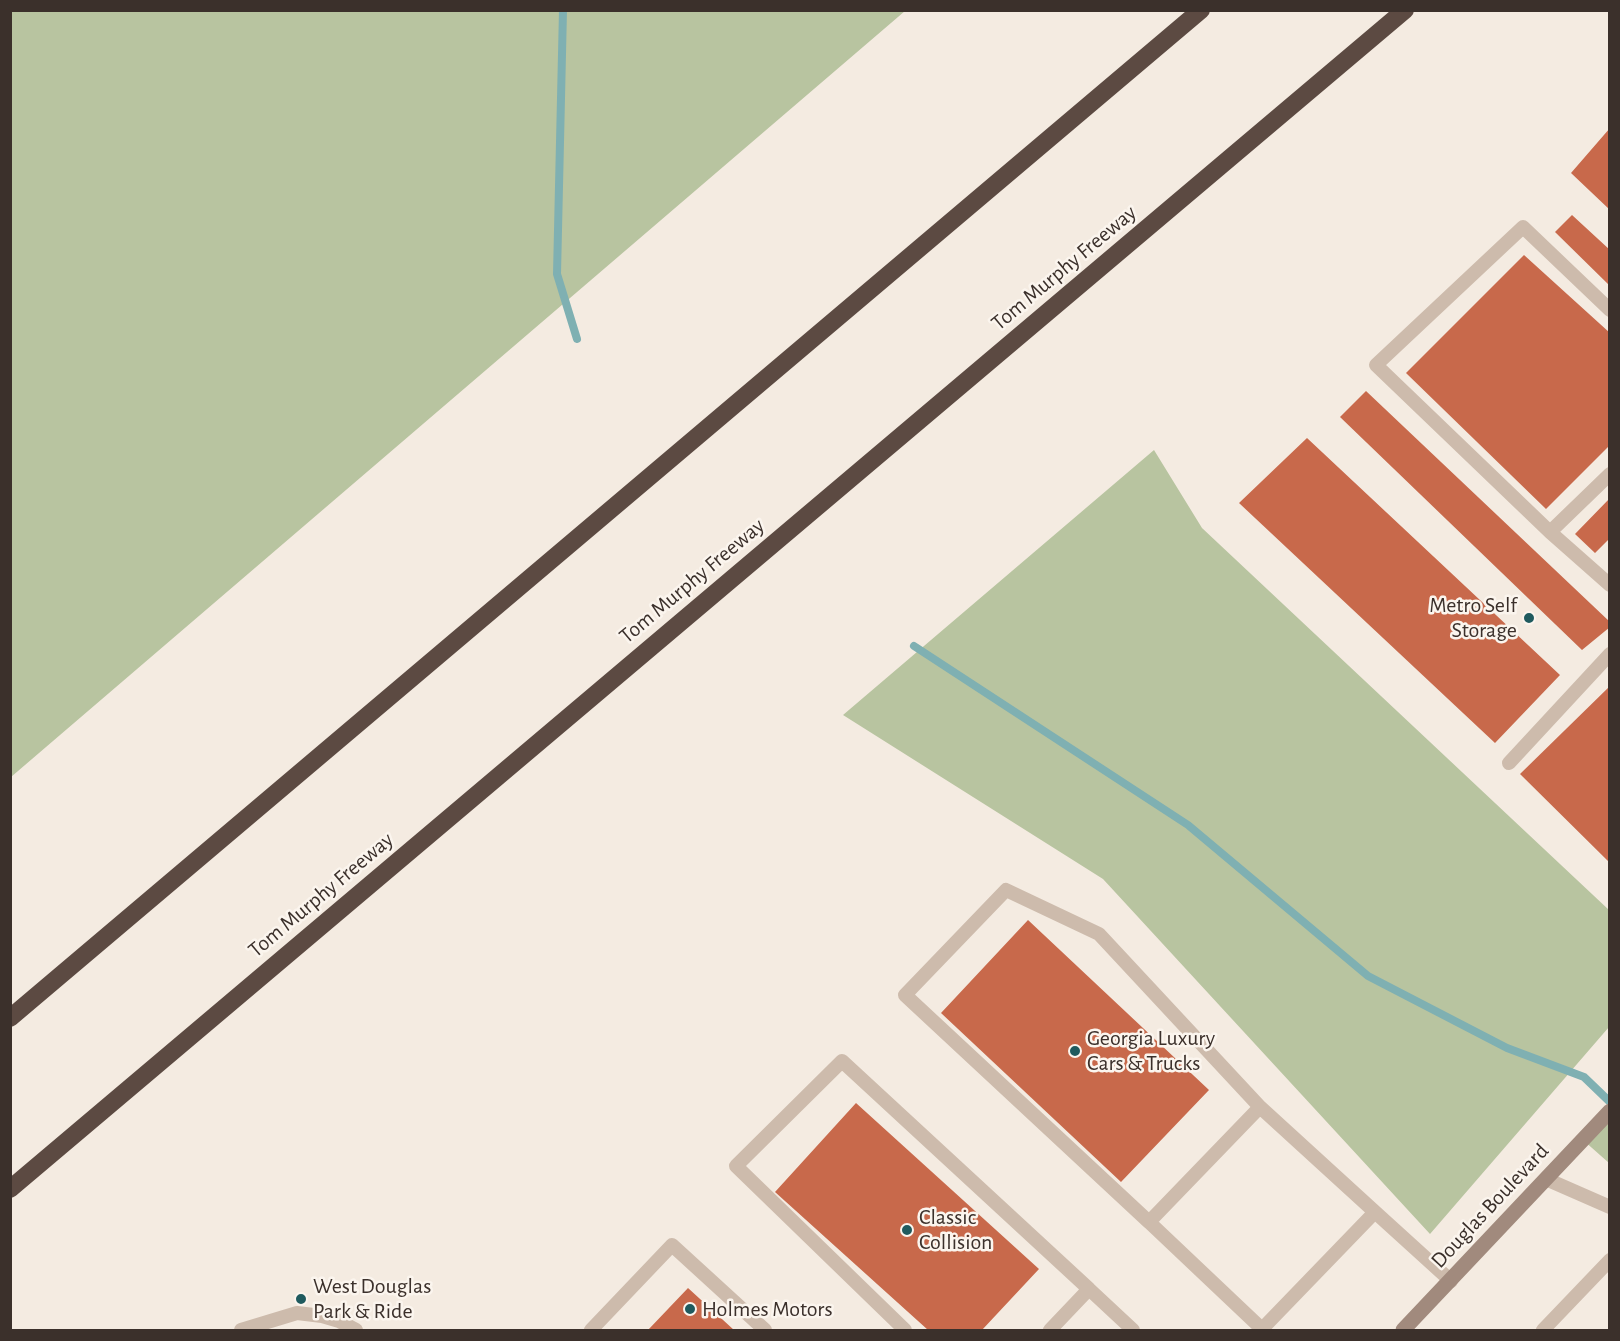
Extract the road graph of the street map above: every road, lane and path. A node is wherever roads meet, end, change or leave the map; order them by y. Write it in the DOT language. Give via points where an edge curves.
graph roads {
  1 [pos="1202,10"];
  2 [pos="1405,10"];
  3 [pos="1610,310"];
  4 [pos="1610,474"];
  5 [pos="1550,532"];
  6 [pos="1610,585"];
  7 [pos="1610,654"];
  8 [pos="1509,763"];
  9 [pos="10,1018"];
  10 [pos="1260,1107"];
  11 [pos="1610,1111"];
  12 [pos="1546,1179"];
  13 [pos="10,1189"];
  14 [pos="1610,1207"];
  15 [pos="1375,1212"];
  16 [pos="1149,1222"];
  17 [pos="1610,1260"];
  18 [pos="1451,1281"];
  19 [pos="1089,1289"];
  20 [pos="340,1326"];
  21 [pos="259,1327"];
  22 [pos="241,1330"];
  23 [pos="356,1330"];
  24 [pos="591,1330"];
  25 [pos="765,1330"];
  26 [pos="905,1330"];
  27 [pos="1050,1330"];
  28 [pos="1133,1330"];
  29 [pos="1261,1330"];
  30 [pos="1403,1330"];
  31 [pos="1543,1330"];
  1 -- 9 [label="highway"];
  2 -- 13 [label="highway, Tom Murphy Freeway"];
  3 -- 5 [label="lane" via="1523,227 1376,365"];
  4 -- 5 [label="lane"];
  5 -- 6 [label="lane"];
  7 -- 8 [label="lane"];
  10 -- 15 [label="lane"];
  10 -- 16 [label="lane"];
  10 -- 16 [label="lane" via="1099,934 1006,890 982,914 905,994"];
  11 -- 12 [label="main road, Douglas Boulevard"];
  12 -- 14 [label="lane"];
  12 -- 18 [label="main road, Douglas Boulevard"];
  15 -- 18 [label="lane"];
  15 -- 29 [label="lane"];
  16 -- 29 [label="lane"];
  17 -- 31 [label="lane"];
  18 -- 30 [label="main road, Douglas Boulevard"];
  19 -- 26 [label="lane" via="842,1061 736,1166"];
  19 -- 27 [label="lane"];
  19 -- 28 [label="lane"];
  20 -- 21 [label="lane" via="322,1316 297,1313"];
  20 -- 23 [label="lane"];
  21 -- 22 [label="lane"];
  24 -- 25 [label="lane" via="672,1245"];
}
